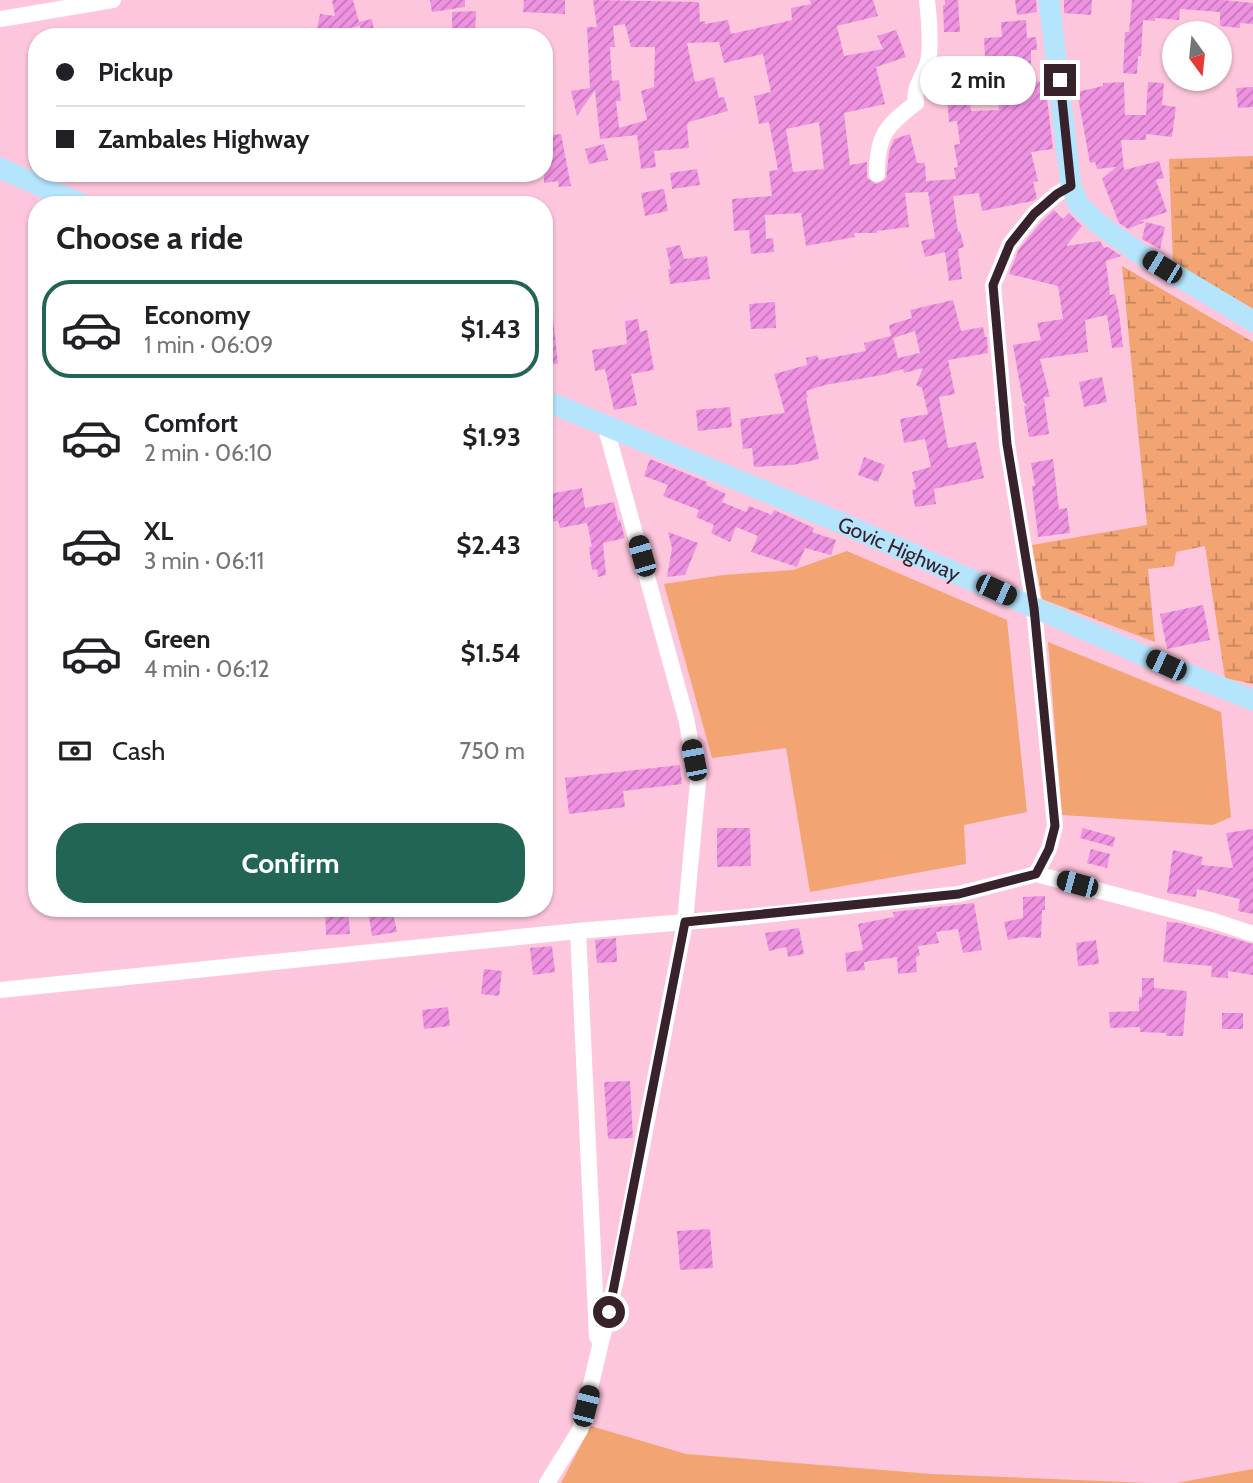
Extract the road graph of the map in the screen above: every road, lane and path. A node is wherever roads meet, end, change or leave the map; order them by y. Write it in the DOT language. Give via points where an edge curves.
graph roads {
  1 [pos="113,0"];
  2 [pos="927,0"];
  3 [pos="1049,0"];
  4 [pos="0,19"];
  5 [pos="0,168"];
  6 [pos="877,174"];
  7 [pos="28,180"];
  8 [pos="31,182"];
  9 [pos="1071,186"];
  10 [pos="63,196"];
  11 [pos="1253,321"];
  12 [pos="553,404"];
  13 [pos="605,425"];
  14 [pos="1034,608"];
  15 [pos="1253,700"];
  16 [pos="1036,874"];
  17 [pos="685,922"];
  18 [pos="578,931"];
  19 [pos="1253,934"];
  20 [pos="0,990"];
  21 [pos="598,1357"];
  22 [pos="547,1483"];
  1 -- 4 [label="street"];
  2 -- 6 [label="street" via="929,60 916,103 886,127 879,142"];
  3 -- 9 [label="main road"];
  5 -- 7 [label="main road"];
  8 -- 10 [label="main road"];
  9 -- 11 [label="main road" via="1079,205 1100,225"];
  9 -- 14 [label="street" via="1034,214 1010,244 993,285 1007,444"];
  12 -- 13 [label="main road, Govic Highway"];
  13 -- 14 [label="main road, Govic Highway"];
  13 -- 17 [label="street" via="682,706 698,782"];
  14 -- 15 [label="main road, Govic Highway"];
  14 -- 16 [label="street" via="1055,826"];
  16 -- 17 [label="street" via="959,894"];
  16 -- 19 [label="street"];
  17 -- 18 [label="street"];
  17 -- 21 [label="street"];
  18 -- 20 [label="street"];
  18 -- 21 [label="street"];
  21 -- 22 [label="street" via="580,1430"];
}
